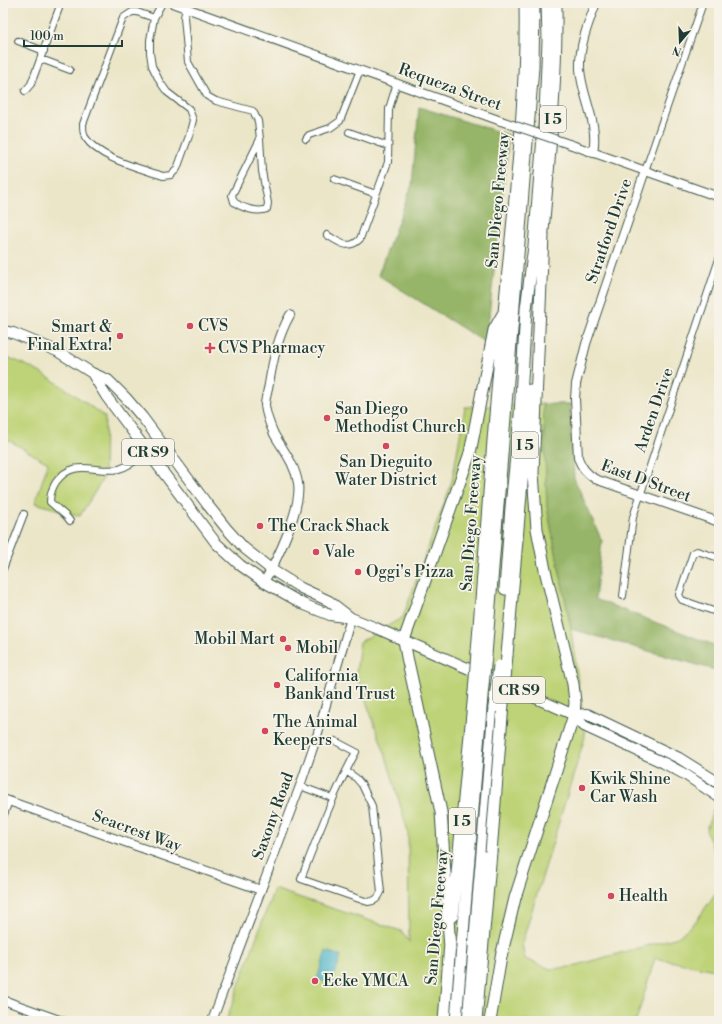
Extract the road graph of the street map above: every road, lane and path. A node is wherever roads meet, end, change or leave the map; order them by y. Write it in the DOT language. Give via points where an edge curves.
graph roads {
  1 [pos="60,3"];
  2 [pos="162,3"];
  3 [pos="172,3"];
  4 [pos="525,3"];
  5 [pos="534,3"];
  6 [pos="547,3"];
  7 [pos="556,3"];
  8 [pos="596,3"];
  9 [pos="703,3"];
  10 [pos="186,8"];
  11 [pos="154,18"];
  12 [pos="18,41"];
  13 [pos="44,51"];
  14 [pos="41,58"];
  15 [pos="70,70"];
  16 [pos="360,70"];
  17 [pos="397,83"];
  18 [pos="25,91"];
  19 [pos="349,132"];
  20 [pos="260,139"];
  21 [pos="306,139"];
  22 [pos="388,146"];
  23 [pos="593,153"];
  24 [pos="645,171"];
  25 [pos="334,179"];
  26 [pos="376,194"];
  27 [pos="719,197"];
  28 [pos="327,235"];
  29 [pos="543,235"];
  30 [pos="719,260"];
  31 [pos="503,314"];
  32 [pos="290,315"];
  33 [pos="3,331"];
  34 [pos="92,373"];
  35 [pos="148,452"];
  36 [pos="586,473"];
  37 [pos="640,495"];
  38 [pos="24,514"];
  39 [pos="70,521"];
  40 [pos="719,522"];
  41 [pos="719,558"];
  42 [pos="3,569"];
  43 [pos="272,570"];
  44 [pos="264,582"];
  45 [pos="623,596"];
  46 [pos="719,614"];
  47 [pos="351,618"];
  48 [pos="404,640"];
  49 [pos="482,654"];
  50 [pos="503,654"];
  51 [pos="478,694"];
  52 [pos="574,715"];
  53 [pos="335,741"];
  54 [pos="346,771"];
  55 [pos="719,783"];
  56 [pos="300,786"];
  57 [pos="719,797"];
  58 [pos="332,798"];
  59 [pos="6,800"];
  60 [pos="3,817"];
  61 [pos="261,890"];
  62 [pos="450,949"];
  63 [pos="3,1000"];
  64 [pos="62,1021"];
  65 [pos="212,1021"];
  66 [pos="444,1021"];
  67 [pos="456,1021"];
  68 [pos="468,1021"];
  69 [pos="476,1021"];
  70 [pos="490,1021"];
  1 -- 13 [label="street"];
  2 -- 11 [label="street"];
  3 -- 10 [label="street, Requeza Street"];
  4 -- 31 [label="highway, San Diego Freeway / I 5" via="526,45"];
  5 -- 49 [label="highway" via="533,67"];
  6 -- 50 [label="highway" via="545,113 510,507"];
  7 -- 29 [label="highway, I 5" via="557,48"];
  8 -- 23 [label="street" via="583,39 580,68 583,89 594,122"];
  9 -- 24 [label="street, Stratford Drive"];
  10 -- 16 [label="street, Requeza Street"];
  10 -- 20 [label="street" via="184,17 188,62 207,96 216,102 253,111 258,121"];
  11 -- 11 [label="street" via="137,12 123,18 83,124 84,135 91,144 111,158 164,176 176,169 193,120 189,109 167,92 152,66 150,40"];
  12 -- 13 [label="street"];
  13 -- 14 [label="street"];
  14 -- 15 [label="street"];
  14 -- 18 [label="street" via="31,84"];
  16 -- 17 [label="street, Requeza Street"];
  16 -- 21 [label="street" via="340,121 330,128 309,135"];
  17 -- 22 [label="street" via="389,109"];
  17 -- 23 [label="street, Requeza Street, bridge"];
  19 -- 22 [label="street"];
  20 -- 20 [label="street" via="268,203 267,210 261,212 239,205 234,202 232,195"];
  22 -- 26 [label="street" via="388,162"];
  23 -- 24 [label="street, Requeza Street"];
  24 -- 27 [label="street, Requeza Street"];
  24 -- 36 [label="street, Stratford Drive" via="586,344 576,384 578,458"];
  25 -- 26 [label="street"];
  26 -- 28 [label="street" via="360,239 346,246"];
  29 -- 50 [label="highway, I 5"];
  29 -- 52 [label="highway" via="533,473 537,529 573,684"];
  30 -- 37 [label="street, Arden Drive"];
  31 -- 48 [label="highway" via="494,330 470,454"];
  31 -- 49 [label="highway, San Diego Freeway / I 5"];
  32 -- 43 [label="street" via="276,351 265,404 274,434 290,459 298,483 298,496 294,517"];
  33 -- 34 [label="main road, CR S9" via="57,351"];
  34 -- 35 [label="main road, CR S9"];
  34 -- 43 [label="main road, CR S9" via="108,380 126,398 226,528 244,548"];
  35 -- 39 [label="street" via="119,469 76,468 61,476 52,489 50,502"];
  35 -- 44 [label="main road, CR S9" via="216,543"];
  36 -- 37 [label="street, East D Street" via="595,479"];
  37 -- 40 [label="street, East D Street"];
  37 -- 45 [label="street, Arden Drive" via="633,517"];
  38 -- 42 [label="street"];
  41 -- 46 [label="street" via="698,551 693,553 679,595 682,600"];
  43 -- 44 [label="street"];
  43 -- 47 [label="main road, CR S9" via="329,601"];
  44 -- 47 [label="main road, CR S9" via="305,605 330,615"];
  47 -- 48 [label="main road, CR S9"];
  47 -- 56 [label="street, Saxony Road"];
  48 -- 52 [label="main road, CR S9"];
  48 -- 62 [label="highway" via="441,812"];
  49 -- 51 [label="highway, San Diego Freeway / I 5, bridge"];
  50 -- 68 [label="highway, bridge" via="494,707"];
  50 -- 69 [label="highway, I 5, bridge" via="491,852"];
  51 -- 62 [label="highway, San Diego Freeway / I 5"];
  51 -- 67 [label="highway"];
  52 -- 55 [label="main road, CR S9" via="587,714 658,747"];
  52 -- 57 [label="main road, CR S9" via="584,726 669,766"];
  52 -- 70 [label="highway" via="515,898"];
  53 -- 54 [label="street" via="356,752"];
  54 -- 58 [label="street"];
  54 -- 58 [label="street" via="362,785 372,806 381,892 373,901 368,902 301,879"];
  56 -- 58 [label="street"];
  56 -- 61 [label="street, Saxony Road"];
  59 -- 60 [label="street"];
  59 -- 61 [label="street, Seacrest Way"];
  61 -- 65 [label="street, Saxony Road"];
  62 -- 66 [label="highway, San Diego Freeway / I 5"];
  63 -- 64 [label="street"];
}
